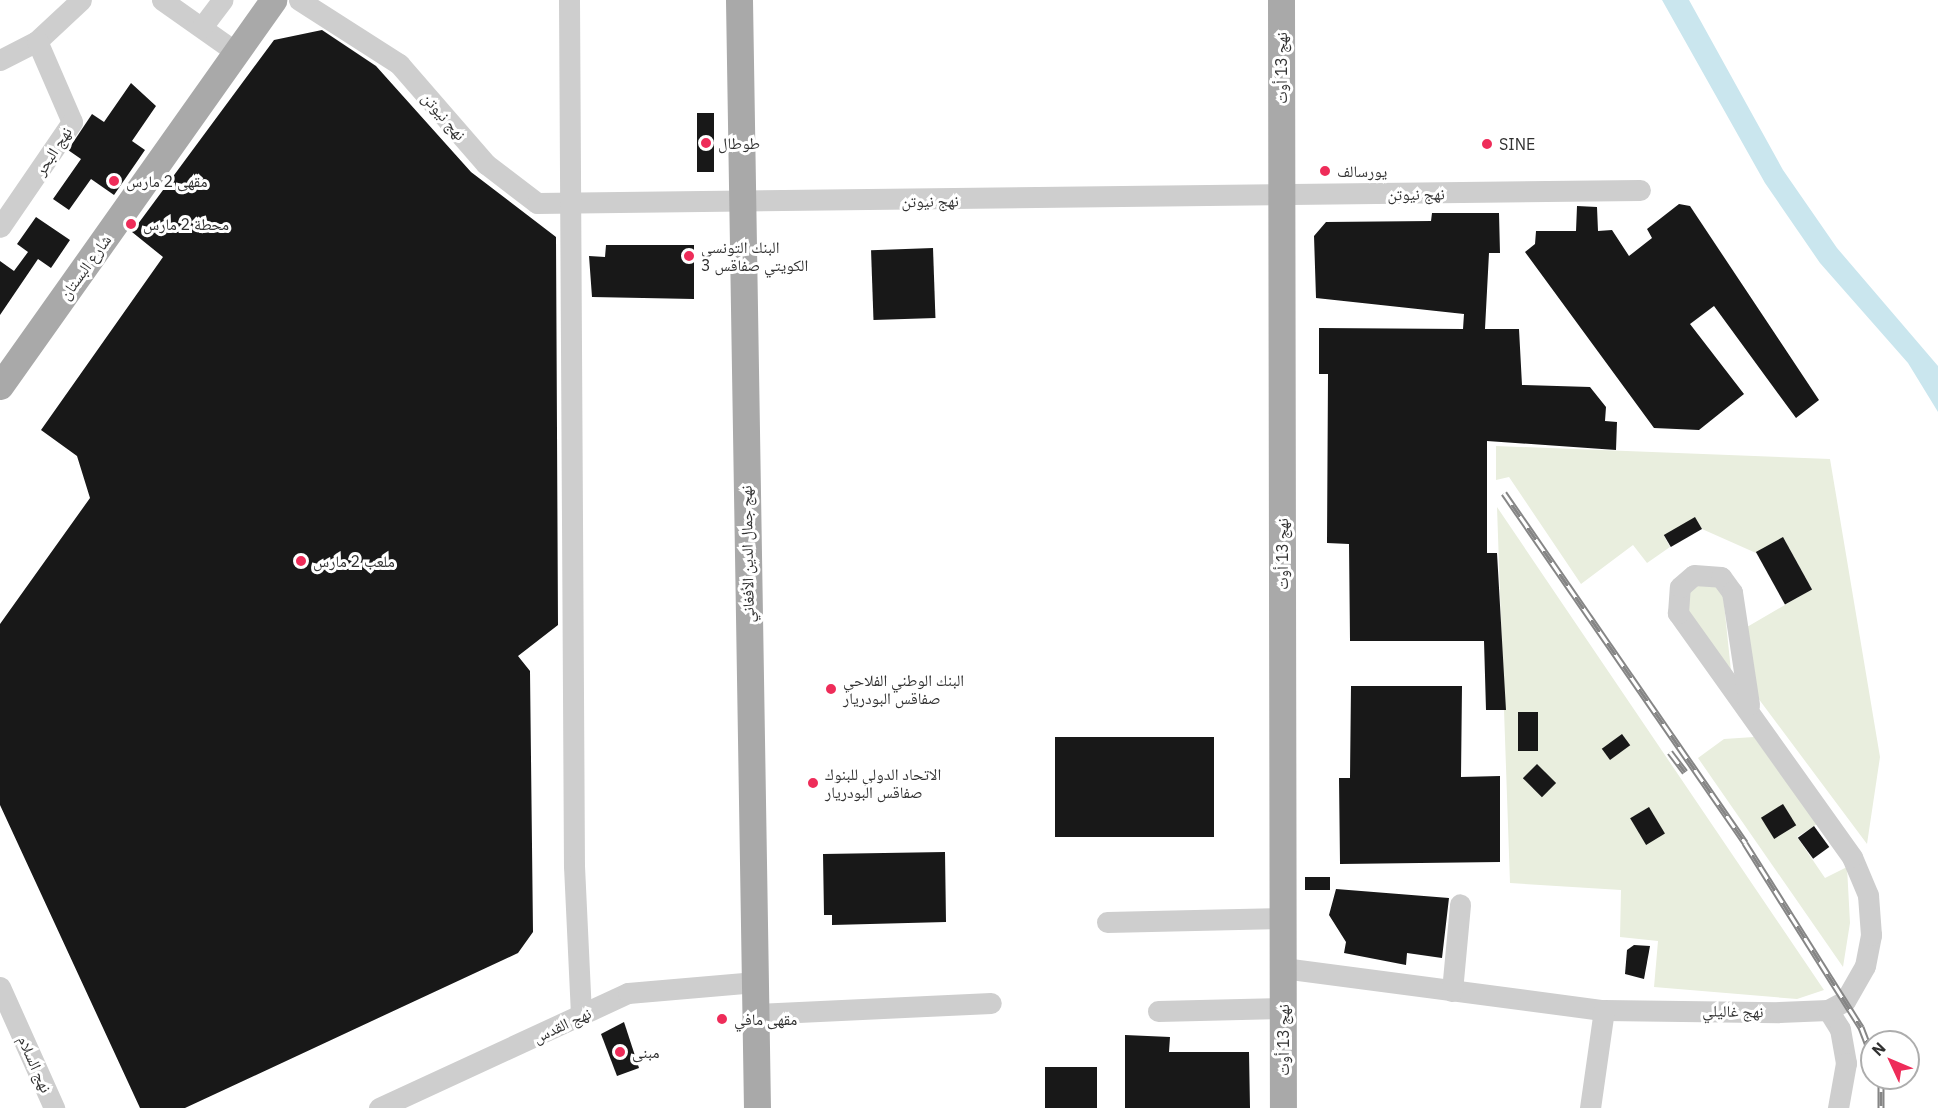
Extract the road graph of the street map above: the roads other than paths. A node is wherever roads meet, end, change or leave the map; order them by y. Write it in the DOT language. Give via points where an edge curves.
graph roads {
  1 [pos="81,0"];
  2 [pos="162,0"];
  3 [pos="222,0"];
  4 [pos="273,0"];
  5 [pos="299,0"];
  6 [pos="569,0"];
  7 [pos="739,0"];
  8 [pos="1281,0"];
  9 [pos="202,27"];
  10 [pos="37,41"];
  11 [pos="237,53"];
  12 [pos="0,60"];
  13 [pos="1640,190"];
  14 [pos="1282,196"];
  15 [pos="740,203"];
  16 [pos="569,207"];
  17 [pos="0,227"];
  18 [pos="0,386"];
  19 [pos="1749,705"];
  20 [pos="1460,904"];
  21 [pos="1282,918"];
  22 [pos="1107,922"];
  23 [pos="1282,968"];
  24 [pos="756,982"];
  25 [pos="0,987"];
  26 [pos="1452,991"];
  27 [pos="991,1003"];
  28 [pos="1283,1008"];
  29 [pos="1604,1010"];
  30 [pos="1828,1010"];
  31 [pos="1158,1011"];
  32 [pos="756,1014"];
  33 [pos="581,1016"];
  34 [pos="54,1108"];
  35 [pos="379,1108"];
  36 [pos="757,1108"];
  37 [pos="1283,1108"];
  38 [pos="1590,1108"];
  39 [pos="1838,1108"];
  1 -- 10 [label="street"];
  2 -- 9 [label="street"];
  3 -- 9 [label="street"];
  4 -- 11 [label="main road, شارع البستان"];
  5 -- 16 [label="street, نهج نيوتن" via="399,64 509,185 537,203"];
  6 -- 16 [label="street"];
  7 -- 15 [label="main road, نهج جمال الدين الأفغاني"];
  8 -- 14 [label="main road, نهج 13 أوت"];
  9 -- 11 [label="street"];
  10 -- 12 [label="street"];
  10 -- 17 [label="street, نهج البحر" via="72,122"];
  11 -- 18 [label="main road, شارع البستان"];
  13 -- 14 [label="street, نهج نيوتن"];
  14 -- 15 [label="street, نهج نيوتن"];
  14 -- 21 [label="main road, نهج 13 أوت"];
  15 -- 16 [label="street, نهج نيوتن"];
  15 -- 24 [label="main road, نهج جمال الدين الأفغاني"];
  16 -- 33 [label="street" via="574,877"];
  19 -- 19 [label="street" via="1732,592 1721,577 1694,575 1680,587 1678,613"];
  19 -- 30 [label="street" via="1852,857 1868,895 1871,935 1865,966 1852,996"];
  20 -- 26 [label="street"];
  21 -- 22 [label="street"];
  21 -- 23 [label="main road, نهج 13 أوت"];
  23 -- 26 [label="street, نهج غاليلي"];
  23 -- 28 [label="main road, نهج 13 أوت"];
  24 -- 32 [label="main road, نهج جمال الدين الأفغاني"];
  24 -- 33 [label="street, نهج القدس" via="653,987"];
  25 -- 34 [label="street, نهج السلام"];
  26 -- 29 [label="street, نهج غاليلي"];
  27 -- 32 [label="street"];
  28 -- 31 [label="street"];
  28 -- 37 [label="main road, نهج 13 أوت"];
  29 -- 30 [label="street, نهج غاليلي"];
  29 -- 38 [label="street"];
  30 -- 39 [label="street" via="1840,1029 1846,1063"];
  32 -- 36 [label="main road, نهج جمال الدين الأفغاني"];
  33 -- 35 [label="street, نهج القدس"];
}
